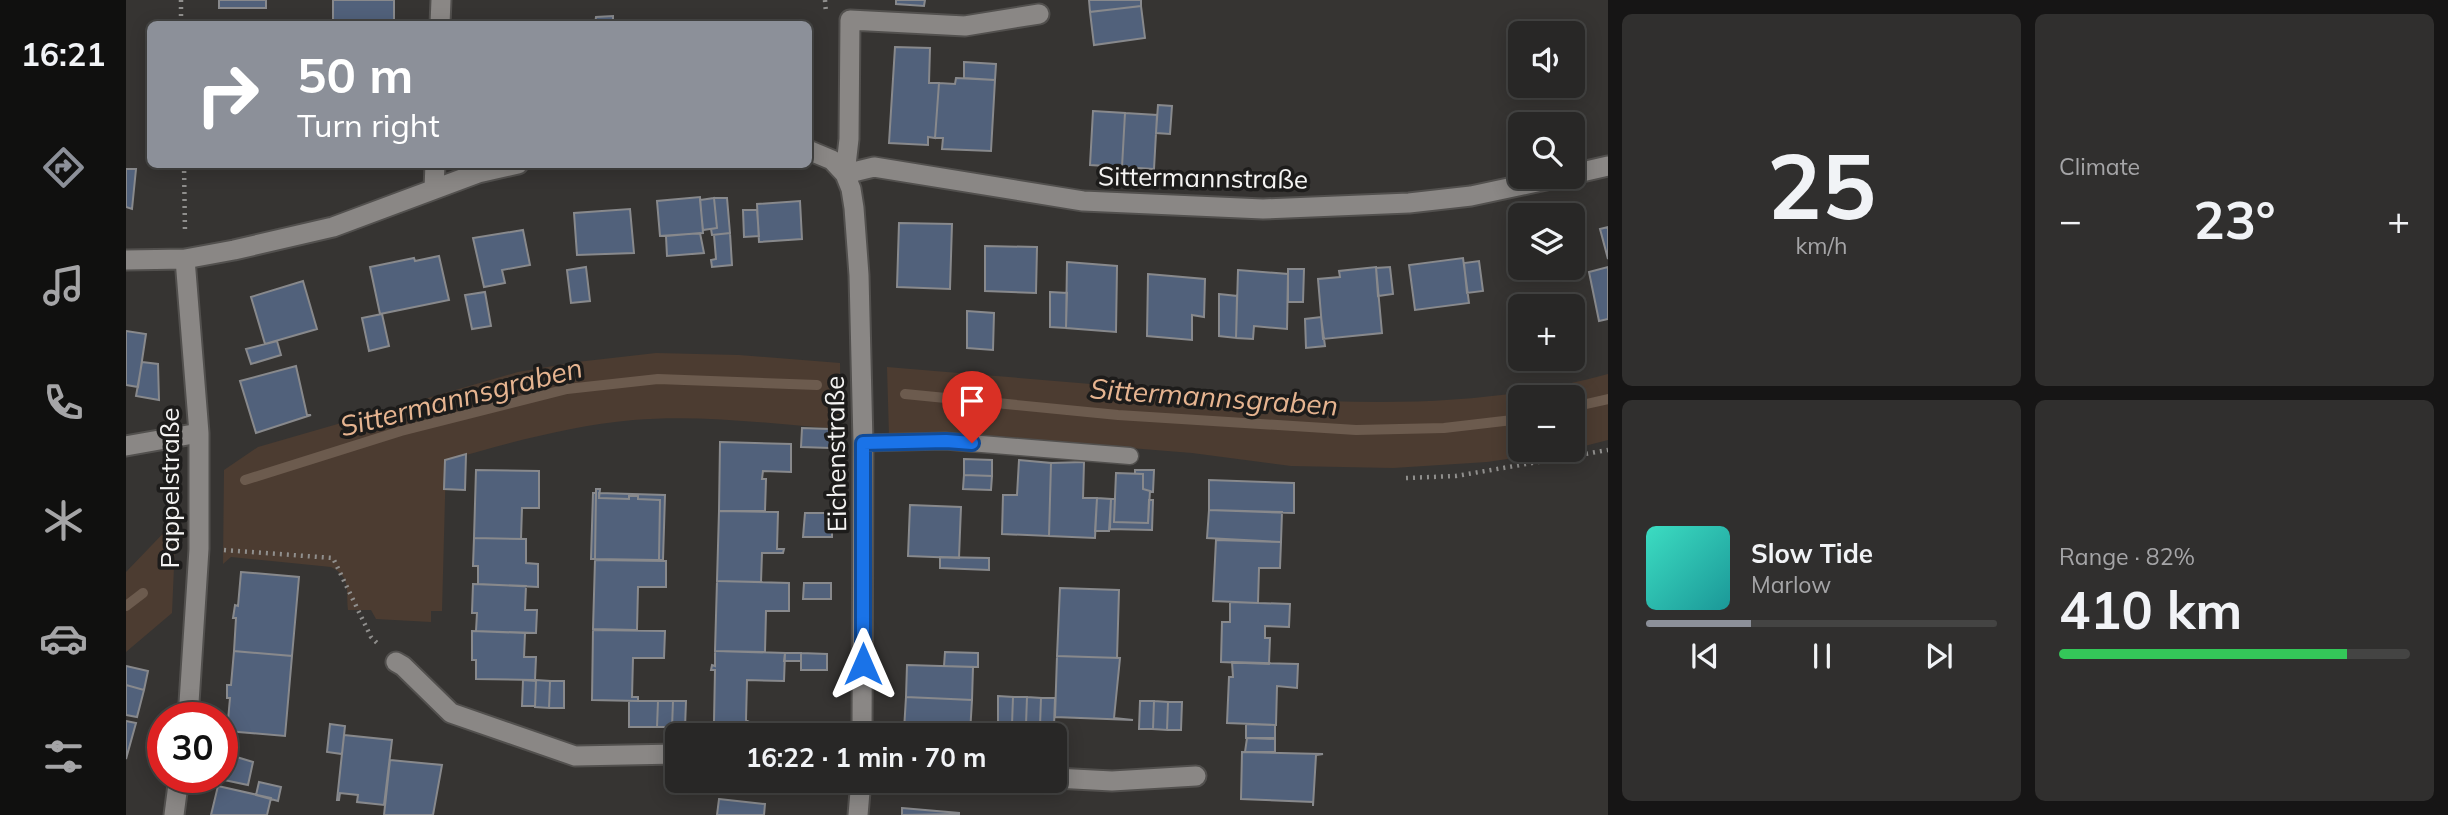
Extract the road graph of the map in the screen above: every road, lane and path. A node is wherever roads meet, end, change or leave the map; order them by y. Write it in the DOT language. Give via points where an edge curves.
graph roads {
  1 [pos="181,0"];
  2 [pos="441,0"];
  3 [pos="1039,14"];
  4 [pos="181,21"];
  5 [pos="440,21"];
  6 [pos="812,152"];
  7 [pos="1608,166"];
  8 [pos="184,168"];
  9 [pos="435,168"];
  10 [pos="500,168"];
  11 [pos="1585,171"];
  12 [pos="845,174"];
  13 [pos="1508,187"];
  14 [pos="434,189"];
  15 [pos="185,259"];
  16 [pos="126,260"];
  17 [pos="199,433"];
  18 [pos="863,443"];
  19 [pos="126,446"];
  20 [pos="1608,450"];
  21 [pos="1130,456"];
  22 [pos="1406,478"];
  23 [pos="199,549"];
  24 [pos="396,662"];
  25 [pos="189,702"];
  26 [pos="862,723"];
  27 [pos="665,754"];
  28 [pos="1196,776"];
  29 [pos="1067,779"];
  30 [pos="177,793"];
  31 [pos="859,793"];
  32 [pos="174,815"];
  33 [pos="858,815"];
  1 -- 4 [label="path"];
  2 -- 5 [label="street"];
  3 -- 12 [label="street" via="965,26 850,20"];
  6 -- 12 [label="street" via="832,160"];
  7 -- 11 [label="street"];
  8 -- 15 [label="path"];
  9 -- 14 [label="street"];
  10 -- 14 [label="street"];
  12 -- 13 [label="street, Sittermannstraße" via="874,167 1083,201 1263,209 1446,199"];
  12 -- 18 [label="street, Eichenstraße" via="852,198 859,275"];
  14 -- 15 [label="street" via="333,227"];
  15 -- 16 [label="street"];
  15 -- 17 [label="street, Pappelstraße"];
  17 -- 19 [label="street"];
  17 -- 23 [label="street, Pappelstraße"];
  18 -- 21 [label="lane" via="946,441"];
  18 -- 26 [label="street, Eichenstraße"];
  20 -- 22 [label="path" via="1456,476"];
  23 -- 24 [label="path" via="333,558 371,637"];
  23 -- 25 [label="street, Pappelstraße"];
  24 -- 27 [label="street" via="451,713 575,756"];
  28 -- 29 [label="street"];
  30 -- 32 [label="street"];
  31 -- 33 [label="street"];
}
